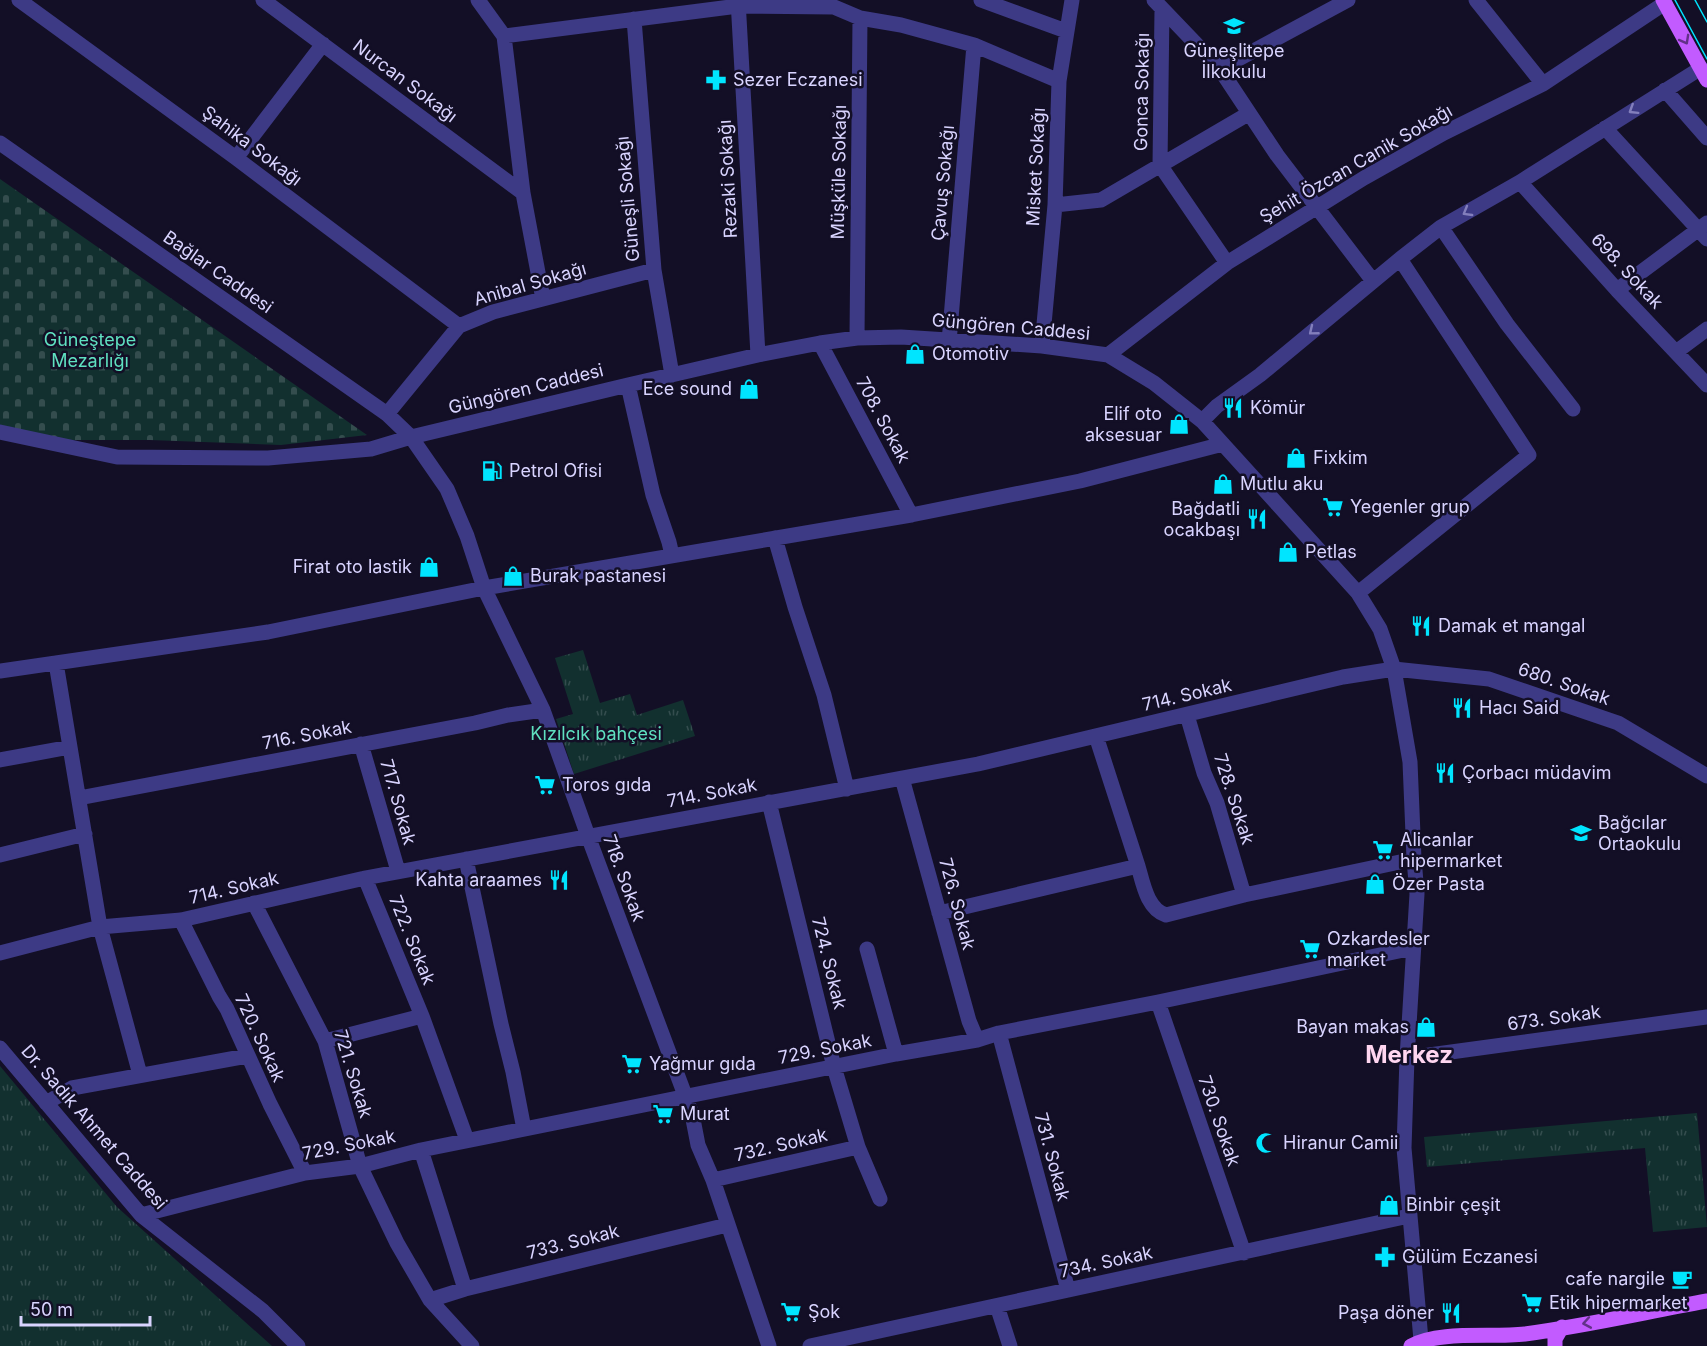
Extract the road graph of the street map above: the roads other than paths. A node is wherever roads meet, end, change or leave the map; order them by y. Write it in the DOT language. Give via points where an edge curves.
graph roads {
  1 [pos="20,0"];
  2 [pos="263,0"];
  3 [pos="478,0"];
  4 [pos="981,0"];
  5 [pos="1072,0"];
  6 [pos="1348,0"];
  7 [pos="1476,0"];
  8 [pos="1664,2"];
  9 [pos="738,3"];
  10 [pos="799,3"];
  11 [pos="1158,5"];
  12 [pos="860,18"];
  13 [pos="634,19"];
  14 [pos="1066,31"];
  15 [pos="504,36"];
  16 [pos="323,44"];
  17 [pos="974,45"];
  18 [pos="1220,69"];
  19 [pos="1704,74"];
  20 [pos="1059,81"];
  21 [pos="1543,84"];
  22 [pos="1665,90"];
  23 [pos="1248,114"];
  24 [pos="1605,128"];
  25 [pos="1707,138"];
  26 [pos="0,143"];
  27 [pos="236,158"];
  28 [pos="1160,165"];
  29 [pos="1520,182"];
  30 [pos="523,193"];
  31 [pos="1054,205"];
  32 [pos="1317,207"];
  33 [pos="1441,227"];
  34 [pos="1704,230"];
  35 [pos="1400,259"];
  36 [pos="1227,263"];
  37 [pos="654,270"];
  38 [pos="1372,282"];
  39 [pos="1617,290"];
  40 [pos="543,299"];
  41 [pos="459,326"];
  42 [pos="1707,329"];
  43 [pos="857,332"];
  44 [pos="949,342"];
  45 [pos="1042,342"];
  46 [pos="820,344"];
  47 [pos="1676,352"];
  48 [pos="758,355"];
  49 [pos="1108,355"];
  50 [pos="672,375"];
  51 [pos="628,385"];
  52 [pos="1707,385"];
  53 [pos="1573,409"];
  54 [pos="387,414"];
  55 [pos="1202,421"];
  56 [pos="0,432"];
  57 [pos="411,437"];
  58 [pos="1224,444"];
  59 [pos="911,515"];
  60 [pos="775,538"];
  61 [pos="672,555"];
  62 [pos="483,588"];
  63 [pos="1358,593"];
  64 [pos="56,663"];
  65 [pos="1394,669"];
  66 [pos="0,671"];
  67 [pos="543,710"];
  68 [pos="1187,715"];
  69 [pos="1096,736"];
  70 [pos="361,744"];
  71 [pos="70,747"];
  72 [pos="0,760"];
  73 [pos="1707,776"];
  74 [pos="902,778"];
  75 [pos="847,789"];
  76 [pos="79,798"];
  77 [pos="769,802"];
  78 [pos="85,834"];
  79 [pos="588,836"];
  80 [pos="0,855"];
  81 [pos="466,859"];
  82 [pos="1414,859"];
  83 [pos="1138,866"];
  84 [pos="398,871"];
  85 [pos="365,878"];
  86 [pos="1244,895"];
  87 [pos="254,903"];
  88 [pos="939,914"];
  89 [pos="181,920"];
  90 [pos="100,927"];
  91 [pos="1413,948"];
  92 [pos="867,949"];
  93 [pos="0,953"];
  94 [pos="1158,1002"];
  95 [pos="422,1016"];
  96 [pos="1707,1017"];
  97 [pos="999,1034"];
  98 [pos="977,1040"];
  99 [pos="326,1041"];
  100 [pos="0,1048"];
  101 [pos="896,1054"];
  102 [pos="248,1056"];
  103 [pos="1407,1058"];
  104 [pos="834,1067"];
  105 [pos="139,1071"];
  106 [pos="684,1097"];
  107 [pos="46,1103"];
  108 [pos="524,1129"];
  109 [pos="467,1140"];
  110 [pos="858,1147"];
  111 [pos="421,1150"];
  112 [pos="360,1166"];
  113 [pos="305,1173"];
  114 [pos="713,1180"];
  115 [pos="880,1199"];
  116 [pos="141,1215"];
  117 [pos="1409,1216"];
  118 [pos="727,1225"];
  119 [pos="1244,1253"];
  120 [pos="465,1289"];
  121 [pos="1068,1290"];
  122 [pos="430,1300"];
  123 [pos="1707,1301"];
  124 [pos="997,1306"];
  125 [pos="1562,1327"];
  126 [pos="1523,1334"];
  127 [pos="1416,1344"];
  128 [pos="298,1346"];
  129 [pos="472,1346"];
  130 [pos="769,1346"];
  131 [pos="810,1346"];
  132 [pos="1010,1346"];
  133 [pos="1534,1346"];
  134 [pos="1555,1346"];
  1 -- 27 [label="street, Şahika Sokağı"];
  2 -- 16 [label="street, Nurcan Sokağı"];
  3 -- 15 [label="street"];
  4 -- 14 [label="street"];
  5 -- 14 [label="street, Misket Sokağı"];
  6 -- 18 [label="street"];
  7 -- 21 [label="street"];
  8 -- 19 [label="main road, one-way"];
  8 -- 21 [label="street, Şehit Özcan Canik Sokağı"];
  9 -- 10 [label="street"];
  9 -- 13 [label="street"];
  9 -- 48 [label="street, Rezaki Sokağı"];
  10 -- 12 [label="street" via="834,7"];
  11 -- 18 [label="street"];
  11 -- 28 [label="street, Gonca Sokağı"];
  12 -- 17 [label="street"];
  12 -- 43 [label="street, Müşküle Sokağı"];
  13 -- 15 [label="street"];
  13 -- 37 [label="street, Güneşli Sokağı"];
  14 -- 20 [label="street, Misket Sokağı"];
  15 -- 30 [label="street"];
  16 -- 27 [label="street"];
  16 -- 30 [label="street, Nurcan Sokağı"];
  17 -- 20 [label="street"];
  17 -- 44 [label="street, Çavuş Sokağı"];
  18 -- 23 [label="street"];
  19 -- 22 [label="street"];
  20 -- 31 [label="street, Misket Sokağı"];
  21 -- 32 [label="street, Şehit Özcan Canik Sokağı" via="1434,138"];
  22 -- 24 [label="street, one-way"];
  22 -- 25 [label="street"];
  23 -- 28 [label="street"];
  23 -- 32 [label="street"];
  24 -- 29 [label="street"];
  24 -- 34 [label="street"];
  26 -- 54 [label="street, Bağlar Caddesi"];
  27 -- 41 [label="street, Şahika Sokağı"];
  28 -- 31 [label="street" via="1101,200"];
  28 -- 36 [label="street, Gonca Sokağı"];
  29 -- 33 [label="street, one-way"];
  29 -- 39 [label="street, 698. Sokak"];
  30 -- 40 [label="street"];
  31 -- 45 [label="street, Misket Sokağı"];
  32 -- 36 [label="street, Şehit Özcan Canik Sokağı"];
  32 -- 38 [label="street"];
  33 -- 35 [label="street"];
  33 -- 53 [label="street" via="1507,324"];
  34 -- 39 [label="street"];
  35 -- 38 [label="street"];
  35 -- 63 [label="street" via="1529,455"];
  36 -- 49 [label="street, Şehit Özcan Canik Sokağı"];
  37 -- 40 [label="street, Anibal Sokağı"];
  37 -- 50 [label="street, Güneşli Sokağı"];
  38 -- 55 [label="street, one-way"];
  39 -- 47 [label="street, 698. Sokak"];
  40 -- 41 [label="street, Anibal Sokağı"];
  41 -- 54 [label="street, Anibal Sokağı"];
  42 -- 47 [label="street"];
  43 -- 44 [label="street, Güngören Caddesi"];
  43 -- 46 [label="street, Güngören Caddesi"];
  44 -- 45 [label="street, Güngören Caddesi"];
  45 -- 49 [label="street, Güngören Caddesi"];
  46 -- 48 [label="street, Güngören Caddesi"];
  46 -- 59 [label="street, 708. Sokak"];
  47 -- 52 [label="street, 698. Sokak"];
  48 -- 50 [label="street, Güngören Caddesi"];
  49 -- 55 [label="street, Güngören Caddesi" via="1155,383"];
  50 -- 51 [label="street, Güngören Caddesi"];
  51 -- 57 [label="street, Güngören Caddesi"];
  51 -- 61 [label="street" via="653,495"];
  54 -- 57 [label="street, Bağlar Caddesi"];
  55 -- 58 [label="street, Güngören Caddesi"];
  56 -- 57 [label="street, Güngören Caddesi" via="117,457 268,458 370,449"];
  57 -- 62 [label="street, 718. Sokak" via="447,489"];
  58 -- 59 [label="street" via="1080,481"];
  58 -- 63 [label="street, Güngören Caddesi"];
  59 -- 60 [label="street"];
  60 -- 61 [label="street"];
  60 -- 75 [label="street" via="827,706"];
  61 -- 62 [label="street"];
  62 -- 64 [label="street" via="268,632"];
  62 -- 67 [label="street, 718. Sokak"];
  63 -- 65 [label="street, Güngören Caddesi" via="1380,629"];
  64 -- 66 [label="street"];
  64 -- 71 [label="street"];
  65 -- 68 [label="street, 714. Sokak" via="1342,677"];
  65 -- 73 [label="street, 680. Sokak" via="1489,679 1608,719"];
  65 -- 82 [label="street, Güngören Caddesi" via="1410,762"];
  67 -- 70 [label="street, 716. Sokak"];
  67 -- 79 [label="street, 718. Sokak"];
  68 -- 69 [label="street, 714. Sokak"];
  68 -- 86 [label="street, 728. Sokak"];
  69 -- 74 [label="street, 714. Sokak"];
  69 -- 83 [label="street"];
  70 -- 76 [label="street, 716. Sokak"];
  70 -- 84 [label="street, 717. Sokak"];
  71 -- 72 [label="street"];
  71 -- 76 [label="street"];
  74 -- 75 [label="street, 714. Sokak"];
  74 -- 88 [label="street, 726. Sokak"];
  75 -- 77 [label="street, 714. Sokak"];
  76 -- 78 [label="street"];
  77 -- 79 [label="street, 714. Sokak"];
  77 -- 104 [label="street, 724. Sokak"];
  78 -- 80 [label="street"];
  78 -- 90 [label="street"];
  79 -- 81 [label="street, 714. Sokak"];
  79 -- 106 [label="street, 718. Sokak"];
  81 -- 84 [label="street, 714. Sokak"];
  81 -- 108 [label="street"];
  82 -- 86 [label="street"];
  82 -- 91 [label="street, Güngören Caddesi" via="1417,894"];
  83 -- 86 [label="street" via="1154,909 1166,915"];
  83 -- 88 [label="street"];
  84 -- 85 [label="street, 714. Sokak"];
  85 -- 87 [label="street, 714. Sokak"];
  85 -- 95 [label="street, 722. Sokak"];
  87 -- 89 [label="street, 714. Sokak"];
  87 -- 99 [label="street, 721. Sokak"];
  88 -- 98 [label="street, 726. Sokak"];
  89 -- 90 [label="street, 714. Sokak"];
  89 -- 102 [label="street, 720. Sokak"];
  90 -- 93 [label="street, 714. Sokak"];
  90 -- 105 [label="street"];
  91 -- 94 [label="street, 729. Sokak"];
  91 -- 103 [label="street, Güngören Caddesi"];
  92 -- 101 [label="street"];
  94 -- 97 [label="street, 729. Sokak"];
  94 -- 119 [label="street, 730. Sokak"];
  95 -- 99 [label="street"];
  95 -- 109 [label="street, 722. Sokak"];
  96 -- 103 [label="street, 673. Sokak"];
  97 -- 98 [label="street, 729. Sokak"];
  97 -- 121 [label="street, 731. Sokak"];
  98 -- 101 [label="street, 729. Sokak"];
  99 -- 112 [label="street, 721. Sokak"];
  100 -- 107 [label="street, Dr. Sadık Ahmet Caddesi"];
  101 -- 104 [label="street, 729. Sokak"];
  102 -- 107 [label="street" via="72,1088"];
  102 -- 113 [label="street, 720. Sokak"];
  103 -- 117 [label="street, Güngören Caddesi" via="1404,1148"];
  104 -- 106 [label="street, 729. Sokak"];
  104 -- 110 [label="street, 724. Sokak"];
  106 -- 108 [label="street, 729. Sokak"];
  106 -- 114 [label="street, 718. Sokak"];
  107 -- 116 [label="street, Dr. Sadık Ahmet Caddesi"];
  108 -- 109 [label="street, 729. Sokak"];
  109 -- 111 [label="street, 729. Sokak"];
  110 -- 114 [label="street, 732. Sokak"];
  110 -- 115 [label="street, 724. Sokak"];
  111 -- 112 [label="street, 729. Sokak"];
  111 -- 120 [label="street"];
  112 -- 113 [label="street, 729. Sokak"];
  112 -- 122 [label="street, 721. Sokak"];
  113 -- 116 [label="street, 729. Sokak"];
  114 -- 118 [label="street, 718. Sokak"];
  116 -- 128 [label="street, Dr. Sadık Ahmet Caddesi" via="263,1311"];
  117 -- 119 [label="street, 734. Sokak"];
  117 -- 127 [label="street, Güngören Caddesi"];
  118 -- 120 [label="street, 733. Sokak"];
  118 -- 130 [label="street, 718. Sokak"];
  119 -- 121 [label="street, 734. Sokak"];
  120 -- 122 [label="street, 733. Sokak"];
  121 -- 124 [label="street, 734. Sokak"];
  122 -- 129 [label="street, 721. Sokak"];
  123 -- 125 [label="main road, one-way"];
  124 -- 131 [label="street, 734. Sokak"];
  124 -- 132 [label="street"];
  125 -- 126 [label="main road"];
  125 -- 134 [label="main road"];
  126 -- 127 [label="main road" via="1451,1337"];
  126 -- 133 [label="main road"];
}
